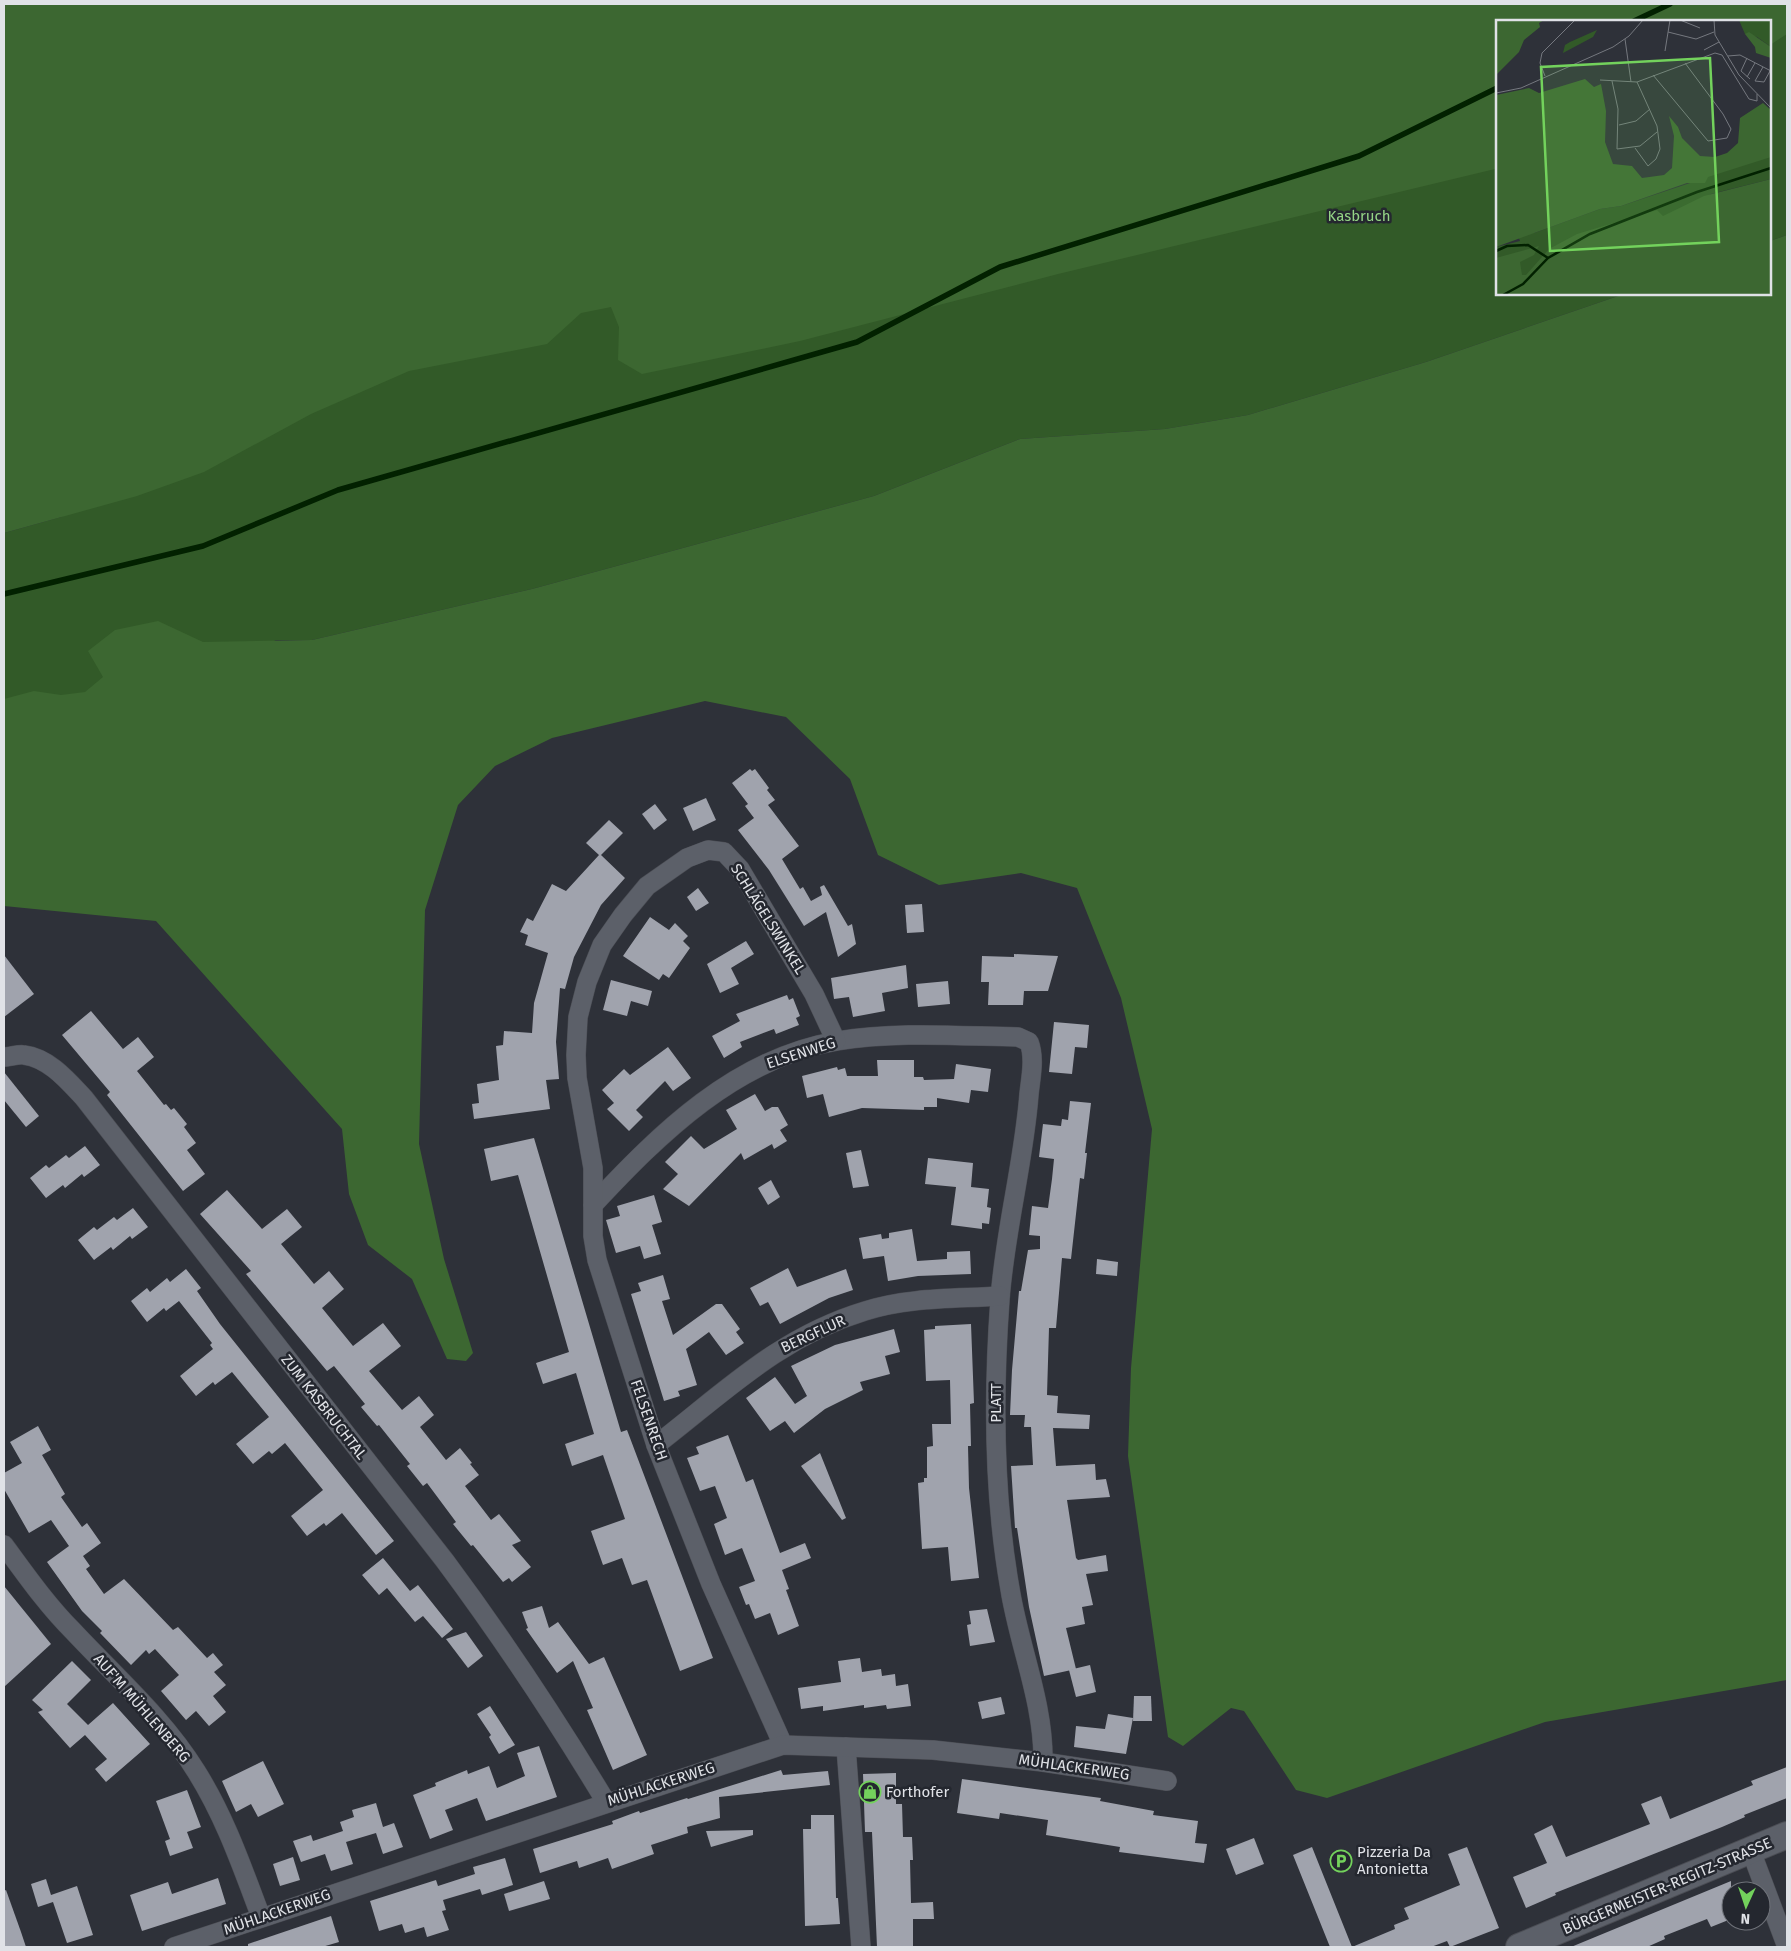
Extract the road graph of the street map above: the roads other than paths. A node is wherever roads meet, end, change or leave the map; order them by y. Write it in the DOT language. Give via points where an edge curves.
graph roads {
  1 [pos="836,1041"];
  2 [pos="1028,1042"];
  3 [pos="4,1057"];
  4 [pos="577,1078"];
  5 [pos="594,1205"];
  6 [pos="1000,1296"];
  7 [pos="656,1445"];
  8 [pos="4,1545"];
  9 [pos="783,1746"];
  10 [pos="846,1746"];
  11 [pos="1043,1762"];
  12 [pos="1168,1781"];
  13 [pos="606,1802"];
  14 [pos="1787,1835"];
  15 [pos="1751,1851"];
  16 [pos="262,1917"];
  17 [pos="174,1947"];
  18 [pos="861,1947"];
  19 [pos="1518,1947"];
  20 [pos="1787,1947"];
  1 -- 2 [label="street, ELSENWEG" via="907,1035 1018,1037"];
  1 -- 4 [label="street, SCHLÄGELSWINKEL" via="810,986 740,869 724,852 708,850 687,858 647,886 602,945 586,982 578,1017"];
  1 -- 5 [label="street, ELSENWEG" via="782,1056 722,1088 667,1130"];
  2 -- 6 [label="street, PLATT" via="1033,1053 1028,1111"];
  3 -- 13 [label="street, ZUM KASBRUCHTAL" via="24,1055 42,1062 62,1075 84,1098 446,1561 502,1639"];
  4 -- 5 [label="street, FELSENRECH" via="593,1168"];
  5 -- 7 [label="street, FELSENRECH" via="593,1236 597,1260"];
  6 -- 7 [label="street, BERGFLUR" via="918,1300 866,1310 818,1328 774,1352"];
  6 -- 11 [label="street, PLATT" via="996,1408 1001,1528 1010,1589 1042,1725"];
  7 -- 9 [label="street, FELSENRECH" via="711,1584"];
  8 -- 16 [label="street, AUF'M MÜHLENBERG" via="42,1597 134,1695 195,1770 233,1841"];
  9 -- 10 [label="street, MÜHLACKERWEG"];
  9 -- 13 [label="street, MÜHLACKERWEG"];
  10 -- 11 [label="street, MÜHLACKERWEG" via="933,1750"];
  10 -- 18 [label="street"];
  11 -- 12 [label="street, MÜHLACKERWEG"];
  13 -- 16 [label="street, MÜHLACKERWEG"];
  14 -- 15 [label="street, BÜRGERMEISTER-REGITZ-STRASSE"];
  15 -- 19 [label="street, BÜRGERMEISTER-REGITZ-STRASSE"];
  15 -- 20 [label="street"];
  16 -- 17 [label="street, MÜHLACKERWEG"];
}
